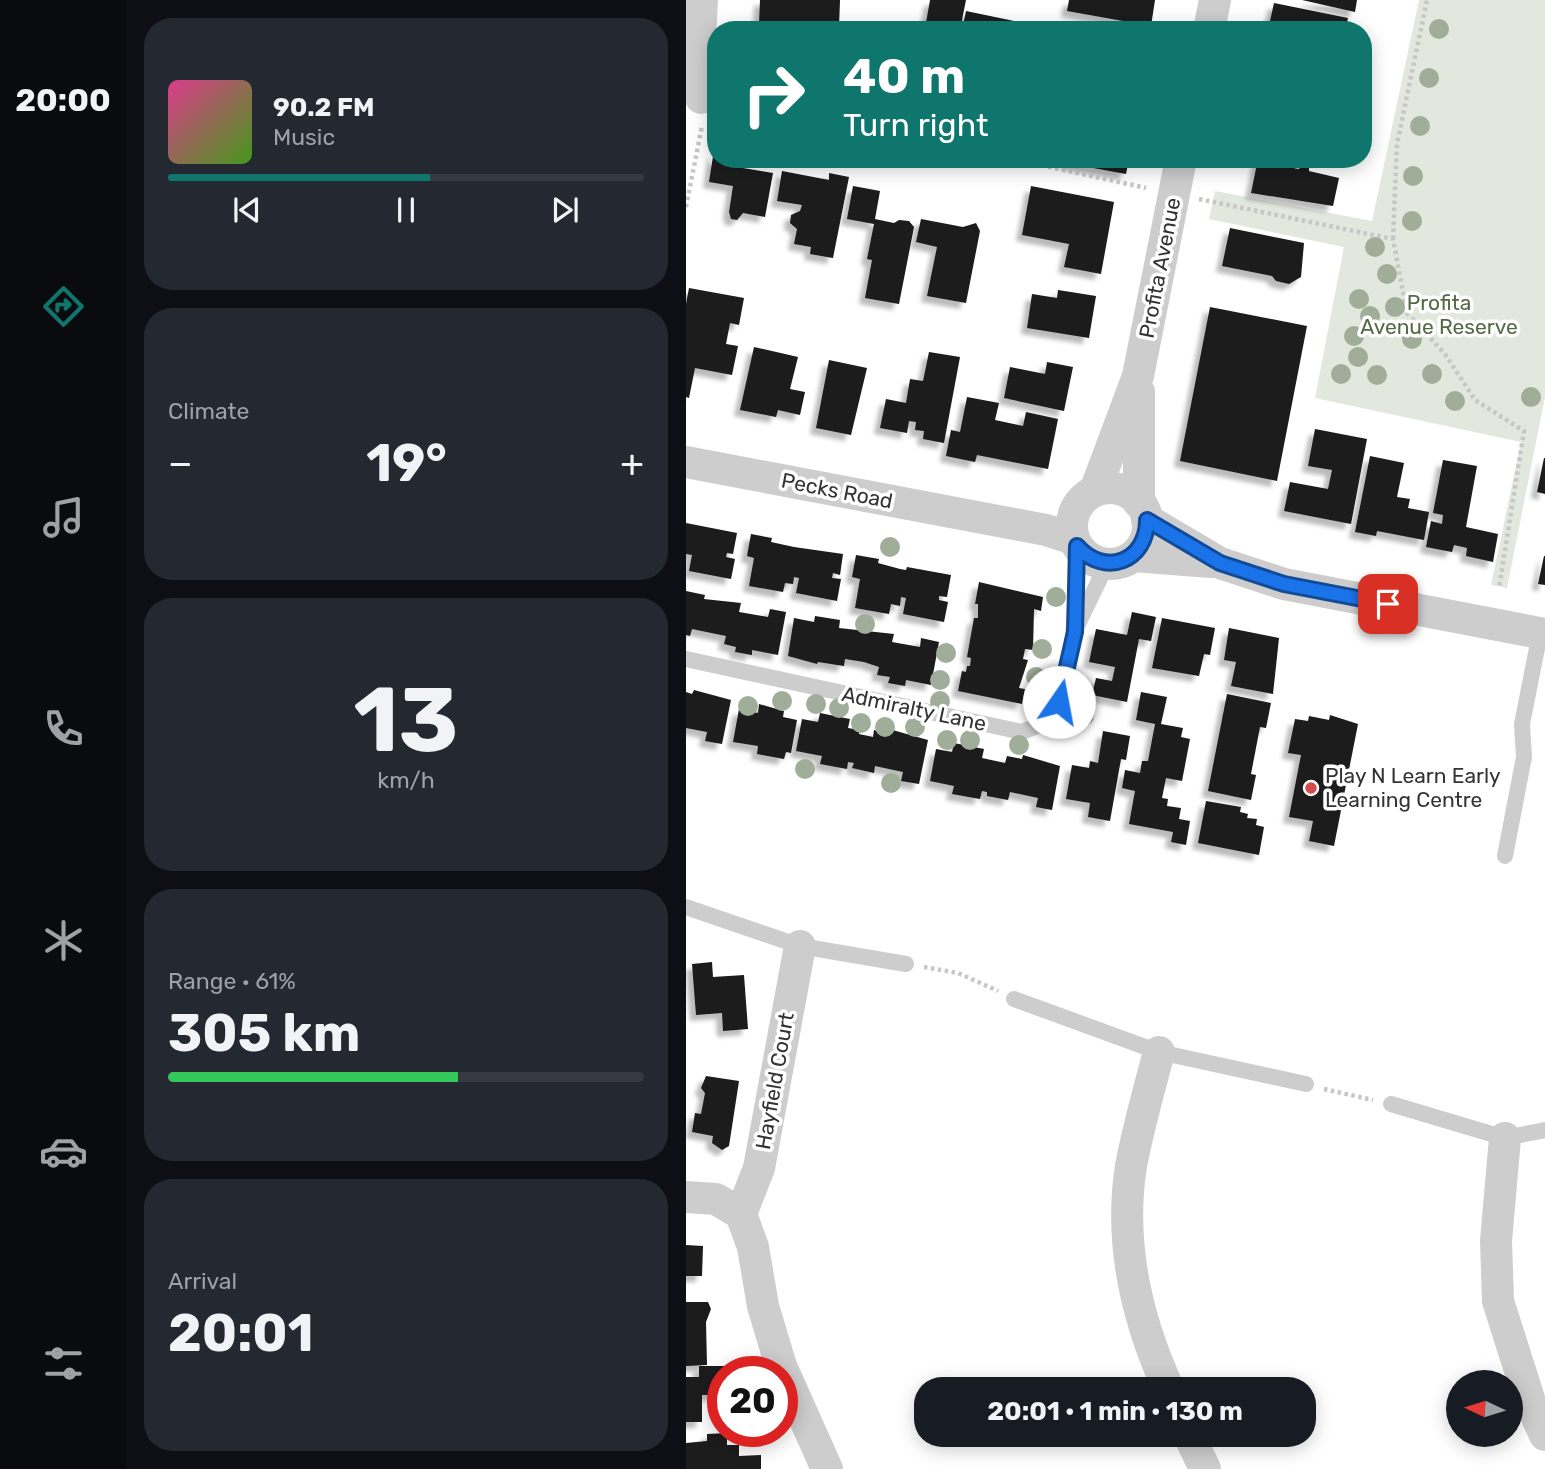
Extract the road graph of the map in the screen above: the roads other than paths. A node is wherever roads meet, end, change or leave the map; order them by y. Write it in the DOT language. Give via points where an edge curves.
graph roads {
  1 [pos="702,0"];
  2 [pos="1215,0"];
  3 [pos="1211,21"];
  4 [pos="703,99"];
  5 [pos="1179,168"];
  6 [pos="1138,376"];
  7 [pos="686,462"];
  8 [pos="1088,496"];
  9 [pos="1143,512"];
  10 [pos="988,519"];
  11 [pos="1076,543"];
  12 [pos="1120,560"];
  13 [pos="1220,563"];
  14 [pos="1075,632"];
  15 [pos="1543,634"];
  16 [pos="686,659"];
  17 [pos="1505,856"];
  18 [pos="686,907"];
  19 [pos="800,946"];
  20 [pos="906,964"];
  21 [pos="1014,999"];
  22 [pos="1159,1052"];
  23 [pos="1306,1084"];
  24 [pos="1391,1104"];
  25 [pos="1545,1130"];
  26 [pos="1505,1138"];
  27 [pos="686,1197"];
  28 [pos="741,1214"];
  29 [pos="1163,1377"];
  30 [pos="1545,1436"];
  31 [pos="1195,1447"];
  32 [pos="827,1469"];
  33 [pos="1205,1469"];
  1 -- 4 [label="street" via="698,80"];
  2 -- 3 [label="street"];
  5 -- 6 [label="street, Profita Avenue"];
  6 -- 8 [label="street, Profita Avenue"];
  6 -- 9 [label="street, Profita Avenue"];
  7 -- 10 [label="street, Pecks Road"];
  8 -- 9 [label="street" via="1119,489"];
  8 -- 10 [label="street, Pecks Road"];
  8 -- 11 [label="street" via="1073,519"];
  9 -- 12 [label="street" via="1147,534"];
  9 -- 13 [label="street"];
  10 -- 11 [label="street, Pecks Road" via="1046,530"];
  11 -- 12 [label="street" via="1085,555"];
  11 -- 14 [label="lane, Admiralty Lane"];
  12 -- 13 [label="street"];
  12 -- 14 [label="lane, Admiralty Lane"];
  13 -- 15 [label="street" via="1284,584"];
  14 -- 16 [label="lane, Admiralty Lane" via="1059,702 1050,721 1022,732"];
  15 -- 17 [label="lane" via="1522,724 1524,757"];
  18 -- 19 [label="lane"];
  19 -- 20 [label="lane"];
  19 -- 28 [label="street, Hayfield Court" via="759,1168"];
  21 -- 22 [label="lane"];
  22 -- 23 [label="lane"];
  22 -- 29 [label="street" via="1131,1167 1128,1206 1132,1276 1150,1348"];
  24 -- 26 [label="lane"];
  25 -- 26 [label="lane"];
  26 -- 30 [label="street" via="1496,1241 1497,1301"];
  27 -- 28 [label="street" via="716,1199"];
  28 -- 32 [label="street" via="754,1247 763,1306 781,1366"];
  31 -- 33 [label="street"];
}
